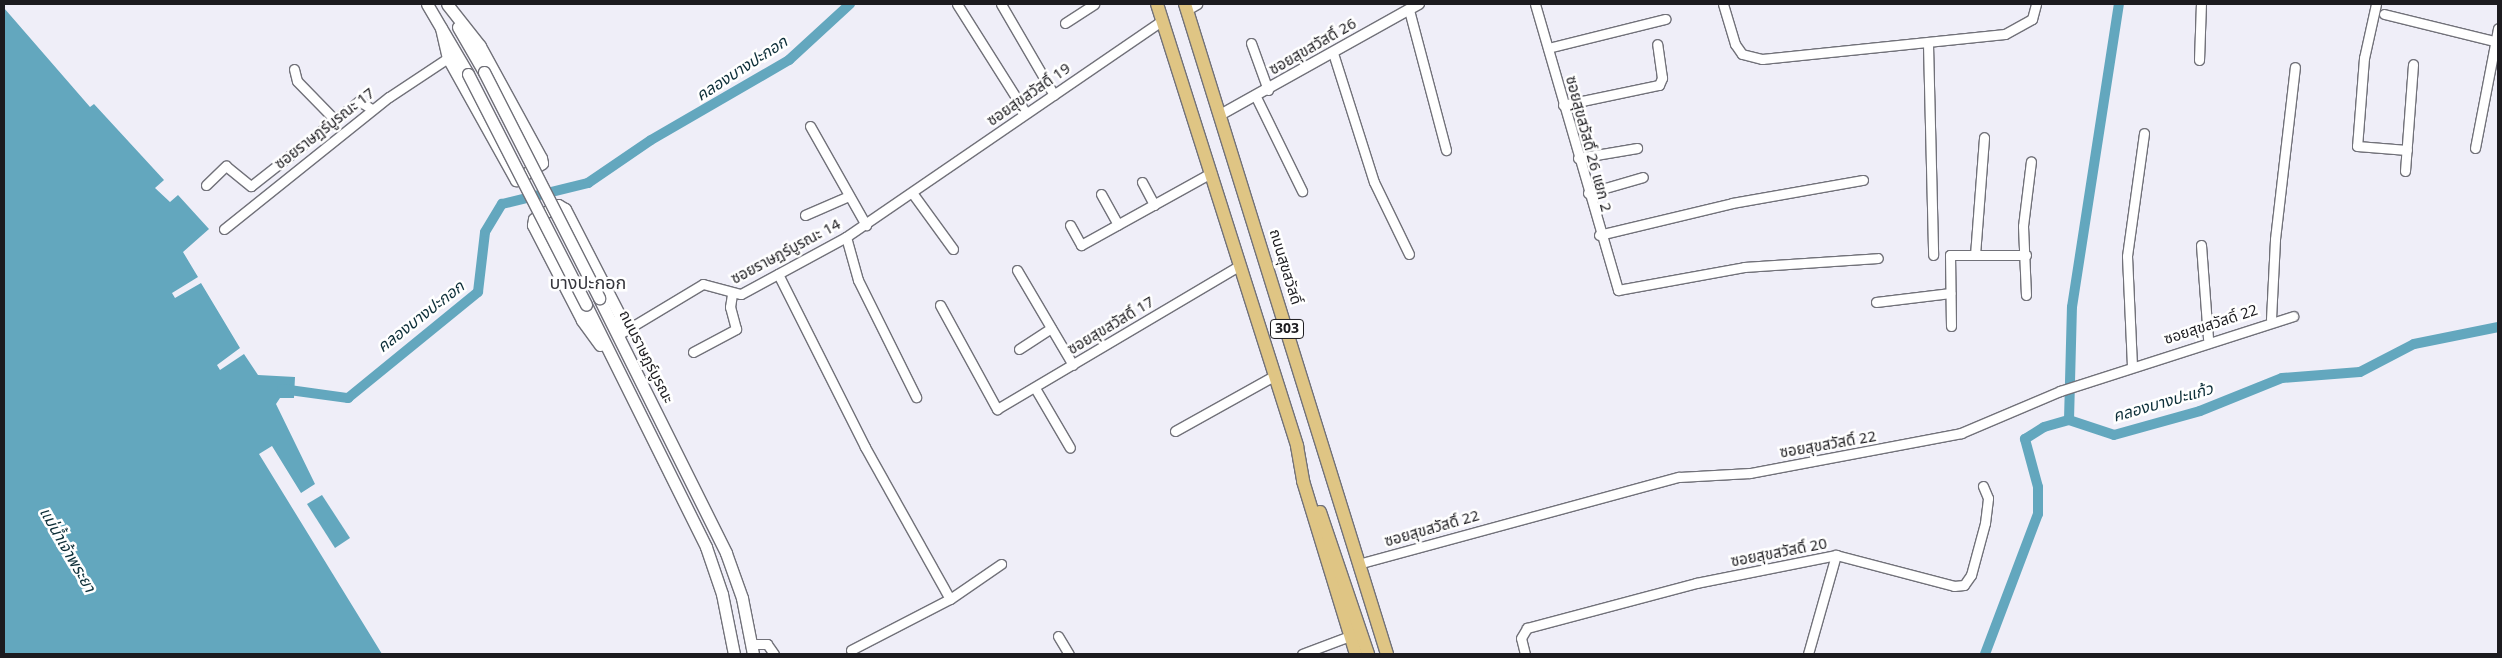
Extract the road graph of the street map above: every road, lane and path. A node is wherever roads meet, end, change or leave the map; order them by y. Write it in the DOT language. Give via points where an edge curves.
graph roads {
  1 [pos="427,4"];
  2 [pos="446,4"];
  3 [pos="957,4"];
  4 [pos="1001,4"];
  5 [pos="1094,4"];
  6 [pos="1156,4"];
  7 [pos="1535,4"];
  8 [pos="1723,4"];
  9 [pos="2036,4"];
  10 [pos="2201,4"];
  11 [pos="2376,4"];
  12 [pos="1190,6"];
  13 [pos="1414,6"];
  14 [pos="2384,14"];
  15 [pos="1665,19"];
  16 [pos="1162,21"];
  17 [pos="1065,23"];
  18 [pos="441,28"];
  19 [pos="2498,28"];
  20 [pos="2497,41"];
  21 [pos="1251,43"];
  22 [pos="1657,44"];
  23 [pos="1928,44"];
  24 [pos="1548,48"];
  25 [pos="1333,53"];
  26 [pos="448,58"];
  27 [pos="2199,60"];
  28 [pos="2413,64"];
  29 [pos="2295,67"];
  30 [pos="294,69"];
  31 [pos="1268,90"];
  32 [pos="1054,95"];
  33 [pos="1256,97"];
  34 [pos="1563,104"];
  35 [pos="372,109"];
  36 [pos="1026,113"];
  37 [pos="1220,115"];
  38 [pos="335,120"];
  39 [pos="810,126"];
  40 [pos="2144,133"];
  41 [pos="1984,137"];
  42 [pos="1637,148"];
  43 [pos="2475,148"];
  44 [pos="1446,150"];
  45 [pos="2407,150"];
  46 [pos="1578,158"];
  47 [pos="2031,161"];
  48 [pos="2405,171"];
  49 [pos="1211,173"];
  50 [pos="1643,177"];
  51 [pos="1863,180"];
  52 [pos="1142,182"];
  53 [pos="206,185"];
  54 [pos="1302,191"];
  55 [pos="1588,193"];
  56 [pos="913,194"];
  57 [pos="1101,194"];
  58 [pos="849,196"];
  59 [pos="1154,205"];
  60 [pos="805,215"];
  61 [pos="866,225"];
  62 [pos="1118,225"];
  63 [pos="1070,226"];
  64 [pos="224,229"];
  65 [pos="1599,235"];
  66 [pos="846,236"];
  67 [pos="2201,246"];
  68 [pos="953,249"];
  69 [pos="1409,254"];
  70 [pos="1932,255"];
  71 [pos="1975,255"];
  72 [pos="2026,255"];
  73 [pos="1878,258"];
  74 [pos="1238,266"];
  75 [pos="1017,270"];
  76 [pos="778,274"];
  77 [pos="1950,294"];
  78 [pos="732,295"];
  79 [pos="2026,295"];
  80 [pos="1876,302"];
  81 [pos="940,306"];
  82 [pos="2293,316"];
  83 [pos="2271,319"];
  84 [pos="1952,326"];
  85 [pos="1051,328"];
  86 [pos="618,335"];
  87 [pos="2208,340"];
  88 [pos="1019,349"];
  89 [pos="693,352"];
  90 [pos="1073,365"];
  91 [pos="2132,366"];
  92 [pos="618,368"];
  93 [pos="1274,376"];
  94 [pos="1035,388"];
  95 [pos="916,396"];
  96 [pos="1175,432"];
  97 [pos="1070,448"];
  98 [pos="1300,455"];
  99 [pos="1983,486"];
  100 [pos="1836,556"];
  101 [pos="1001,564"];
  102 [pos="1358,564"];
  103 [pos="950,599"];
  104 [pos="1058,636"];
  105 [pos="1350,636"];
  106 [pos="752,649"];
  107 [pos="851,650"];
  108 [pos="734,654"];
  109 [pos="774,654"];
  110 [pos="1069,654"];
  111 [pos="1302,654"];
  112 [pos="1356,654"];
  113 [pos="1368,654"];
  114 [pos="1387,654"];
  115 [pos="1525,654"];
  116 [pos="1808,654"];
  1 -- 18 [label="main road, ถนนราษฎร์บูรณะ"];
  2 -- 26 [label="main road" via="480,46 542,163 512,178"];
  2 -- 86 [label="main road, ถนนราษฎร์บูรณะ, bridge"];
  3 -- 36 [label="street"];
  4 -- 32 [label="street"];
  5 -- 17 [label="street"];
  6 -- 16 [label="main road, 303"];
  7 -- 24 [label="street, ซอยสุขสวัสดิ์ 26 แยก 2"];
  8 -- 23 [label="street" via="1735,44 1742,54 1754,58"];
  9 -- 23 [label="street" via="2028,22 2006,34"];
  10 -- 27 [label="street"];
  11 -- 45 [label="street" via="2362,72 2357,146"];
  12 -- 37 [label="main road, ถนนสุขสวัสดิ์ / 303"];
  13 -- 25 [label="street, ซอยสุขสวัสดิ์ 26"];
  13 -- 44 [label="street"];
  14 -- 20 [label="street"];
  15 -- 24 [label="street"];
  16 -- 32 [label="street, ซอยสุขสวัสดิ์ 19"];
  16 -- 49 [label="main road, 303"];
  18 -- 26 [label="main road"];
  18 -- 92 [label="main road, ถนนราษฎร์บูรณะ, bridge" via="468,74"];
  19 -- 20 [label="street"];
  20 -- 43 [label="street"];
  21 -- 31 [label="street"];
  22 -- 34 [label="street" via="1662,78 1658,85"];
  23 -- 70 [label="street"];
  24 -- 34 [label="street, ซอยสุขสวัสดิ์ 26 แยก 2"];
  25 -- 31 [label="street, ซอยสุขสวัสดิ์ 26"];
  25 -- 69 [label="street" via="1374,182"];
  26 -- 35 [label="street, ซอยราษฎร์บูรณะ 17"];
  28 -- 45 [label="street"];
  29 -- 83 [label="street" via="2275,239"];
  30 -- 38 [label="street" via="297,81"];
  31 -- 33 [label="street, ซอยสุขสวัสดิ์ 26"];
  32 -- 36 [label="street, ซอยสุขสวัสดิ์ 19"];
  33 -- 37 [label="street, ซอยสุขสวัสดิ์ 26"];
  33 -- 54 [label="street"];
  34 -- 46 [label="street, ซอยสุขสวัสดิ์ 26 แยก 2"];
  35 -- 38 [label="street" via="359,101"];
  35 -- 64 [label="street, ซอยราษฎร์บูรณะ 17"];
  36 -- 56 [label="street, ซอยสุขสวัสดิ์ 19"];
  37 -- 102 [label="main road, ถนนสุขสวัสดิ์ / 303"];
  38 -- 53 [label="street" via="251,186 226,166"];
  39 -- 58 [label="street"];
  40 -- 91 [label="street" via="2128,256"];
  41 -- 71 [label="street"];
  42 -- 46 [label="street"];
  45 -- 48 [label="street"];
  46 -- 55 [label="street, ซอยสุขสวัสดิ์ 26 แยก 2"];
  47 -- 72 [label="street" via="2023,226"];
  49 -- 59 [label="street"];
  49 -- 74 [label="main road, 303"];
  50 -- 55 [label="street"];
  51 -- 65 [label="street" via="1732,203"];
  52 -- 59 [label="street"];
  55 -- 65 [label="street, ซอยสุขสวัสดิ์ 26 แยก 2"];
  56 -- 61 [label="street, ซอยราษฎร์บูรณะ 14"];
  56 -- 68 [label="street"];
  57 -- 62 [label="street"];
  58 -- 60 [label="street"];
  58 -- 61 [label="street"];
  59 -- 62 [label="street"];
  61 -- 66 [label="street, ซอยราษฎร์บูรณะ 14"];
  62 -- 63 [label="street" via="1082,245"];
  65 -- 73 [label="street, ซอยสุขสวัสดิ์ 26 แยก 2" via="1618,290 1744,267"];
  66 -- 76 [label="street, ซอยราษฎร์บูรณะ 14"];
  66 -- 95 [label="street" via="858,280"];
  67 -- 87 [label="street"];
  71 -- 72 [label="street"];
  71 -- 77 [label="street" via="1950,255"];
  72 -- 79 [label="street"];
  74 -- 90 [label="street, ซอยสุขสวัสดิ์ 17"];
  74 -- 93 [label="main road, 303"];
  75 -- 85 [label="street"];
  76 -- 78 [label="street, ซอยราษฎร์บูรณะ 14"];
  76 -- 103 [label="street" via="865,447"];
  77 -- 80 [label="street"];
  77 -- 84 [label="street"];
  78 -- 86 [label="street, ซอยราษฎร์บูรณะ 14" via="703,284"];
  78 -- 89 [label="street" via="730,307 736,329"];
  81 -- 94 [label="street, ซอยสุขสวัสดิ์ 17" via="997,409"];
  82 -- 83 [label="street, ซอยสุขสวัสดิ์ 22"];
  83 -- 87 [label="street, ซอยสุขสวัสดิ์ 22"];
  85 -- 88 [label="street"];
  85 -- 90 [label="street"];
  86 -- 92 [label="main road" via="620,316 565,209 558,205 534,219 533,225 582,320"];
  86 -- 106 [label="main road, ถนนราษฎร์บูรณะ" via="726,553"];
  87 -- 91 [label="street, ซอยสุขสวัสดิ์ 22"];
  90 -- 94 [label="street, ซอยสุขสวัสดิ์ 17"];
  91 -- 102 [label="street, ซอยสุขสวัสดิ์ 22" via="1961,433 1750,473 1670,479"];
  92 -- 108 [label="main road, ถนนราษฎร์บูรณะ" via="712,562"];
  93 -- 96 [label="street"];
  93 -- 98 [label="main road, 303"];
  94 -- 97 [label="street" via="1043,409"];
  98 -- 105 [label="main road, 303" via="1303,481"];
  98 -- 113 [label="main road, 303"];
  99 -- 100 [label="street, ซอยสุขสวัสดิ์ 20" via="1988,498 1985,523 1971,575 1964,584 1954,586"];
  100 -- 115 [label="street, ซอยสุขสวัสดิ์ 20" via="1696,583 1527,628 1521,638"];
  100 -- 116 [label="street"];
  101 -- 103 [label="street"];
  102 -- 114 [label="main road, ถนนสุขสวัสดิ์ / 303"];
  103 -- 107 [label="street"];
  104 -- 110 [label="street"];
  105 -- 111 [label="street"];
  105 -- 112 [label="main road, 303"];
  106 -- 109 [label="street" via="767,644"];
}
